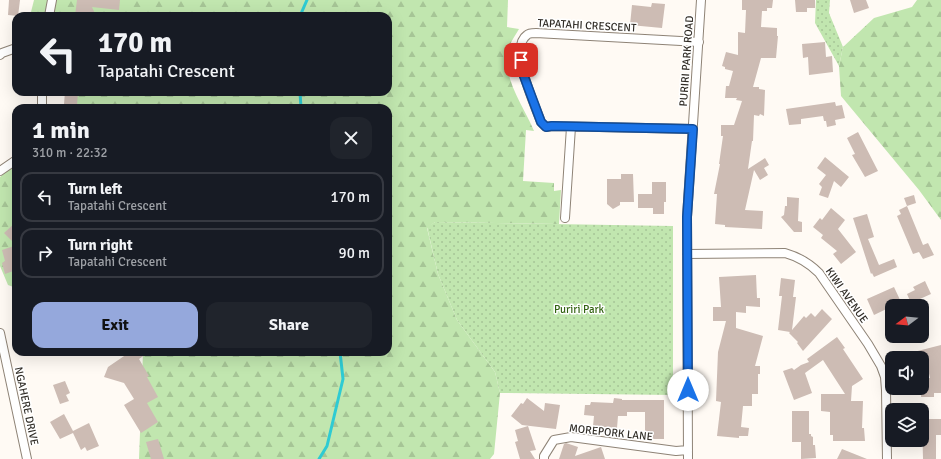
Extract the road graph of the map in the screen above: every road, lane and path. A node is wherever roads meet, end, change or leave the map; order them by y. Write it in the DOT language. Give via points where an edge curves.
graph roads {
  1 [pos="52,0"];
  2 [pos="702,0"];
  3 [pos="50,12"];
  4 [pos="699,42"];
  5 [pos="12,50"];
  6 [pos="0,55"];
  7 [pos="571,127"];
  8 [pos="693,129"];
  9 [pos="12,163"];
  10 [pos="0,171"];
  11 [pos="565,218"];
  12 [pos="687,254"];
  13 [pos="0,333"];
  14 [pos="688,450"];
  15 [pos="27,459"];
  16 [pos="544,459"];
  17 [pos="688,459"];
  18 [pos="887,459"];
  1 -- 3 [label="street"];
  2 -- 4 [label="street, PURIRI PARK ROAD"];
  4 -- 7 [label="street, TAPATAHI CRESCENT" via="527,34 520,48 522,71 541,122 546,127"];
  4 -- 8 [label="street, PURIRI PARK ROAD"];
  5 -- 6 [label="street"];
  7 -- 8 [label="street, TAPATAHI CRESCENT"];
  7 -- 11 [label="street"];
  8 -- 12 [label="street, PURIRI PARK ROAD"];
  9 -- 10 [label="street"];
  12 -- 14 [label="street, PURIRI PARK ROAD"];
  12 -- 18 [label="street, KIWI AVENUE" via="785,253 798,257 819,273 881,366 886,390"];
  13 -- 15 [label="street, NGAHERE DRIVE"];
  14 -- 16 [label="street, MOREPORK LANE" via="571,437 554,440"];
  14 -- 17 [label="street, PURIRI PARK ROAD"];
}
